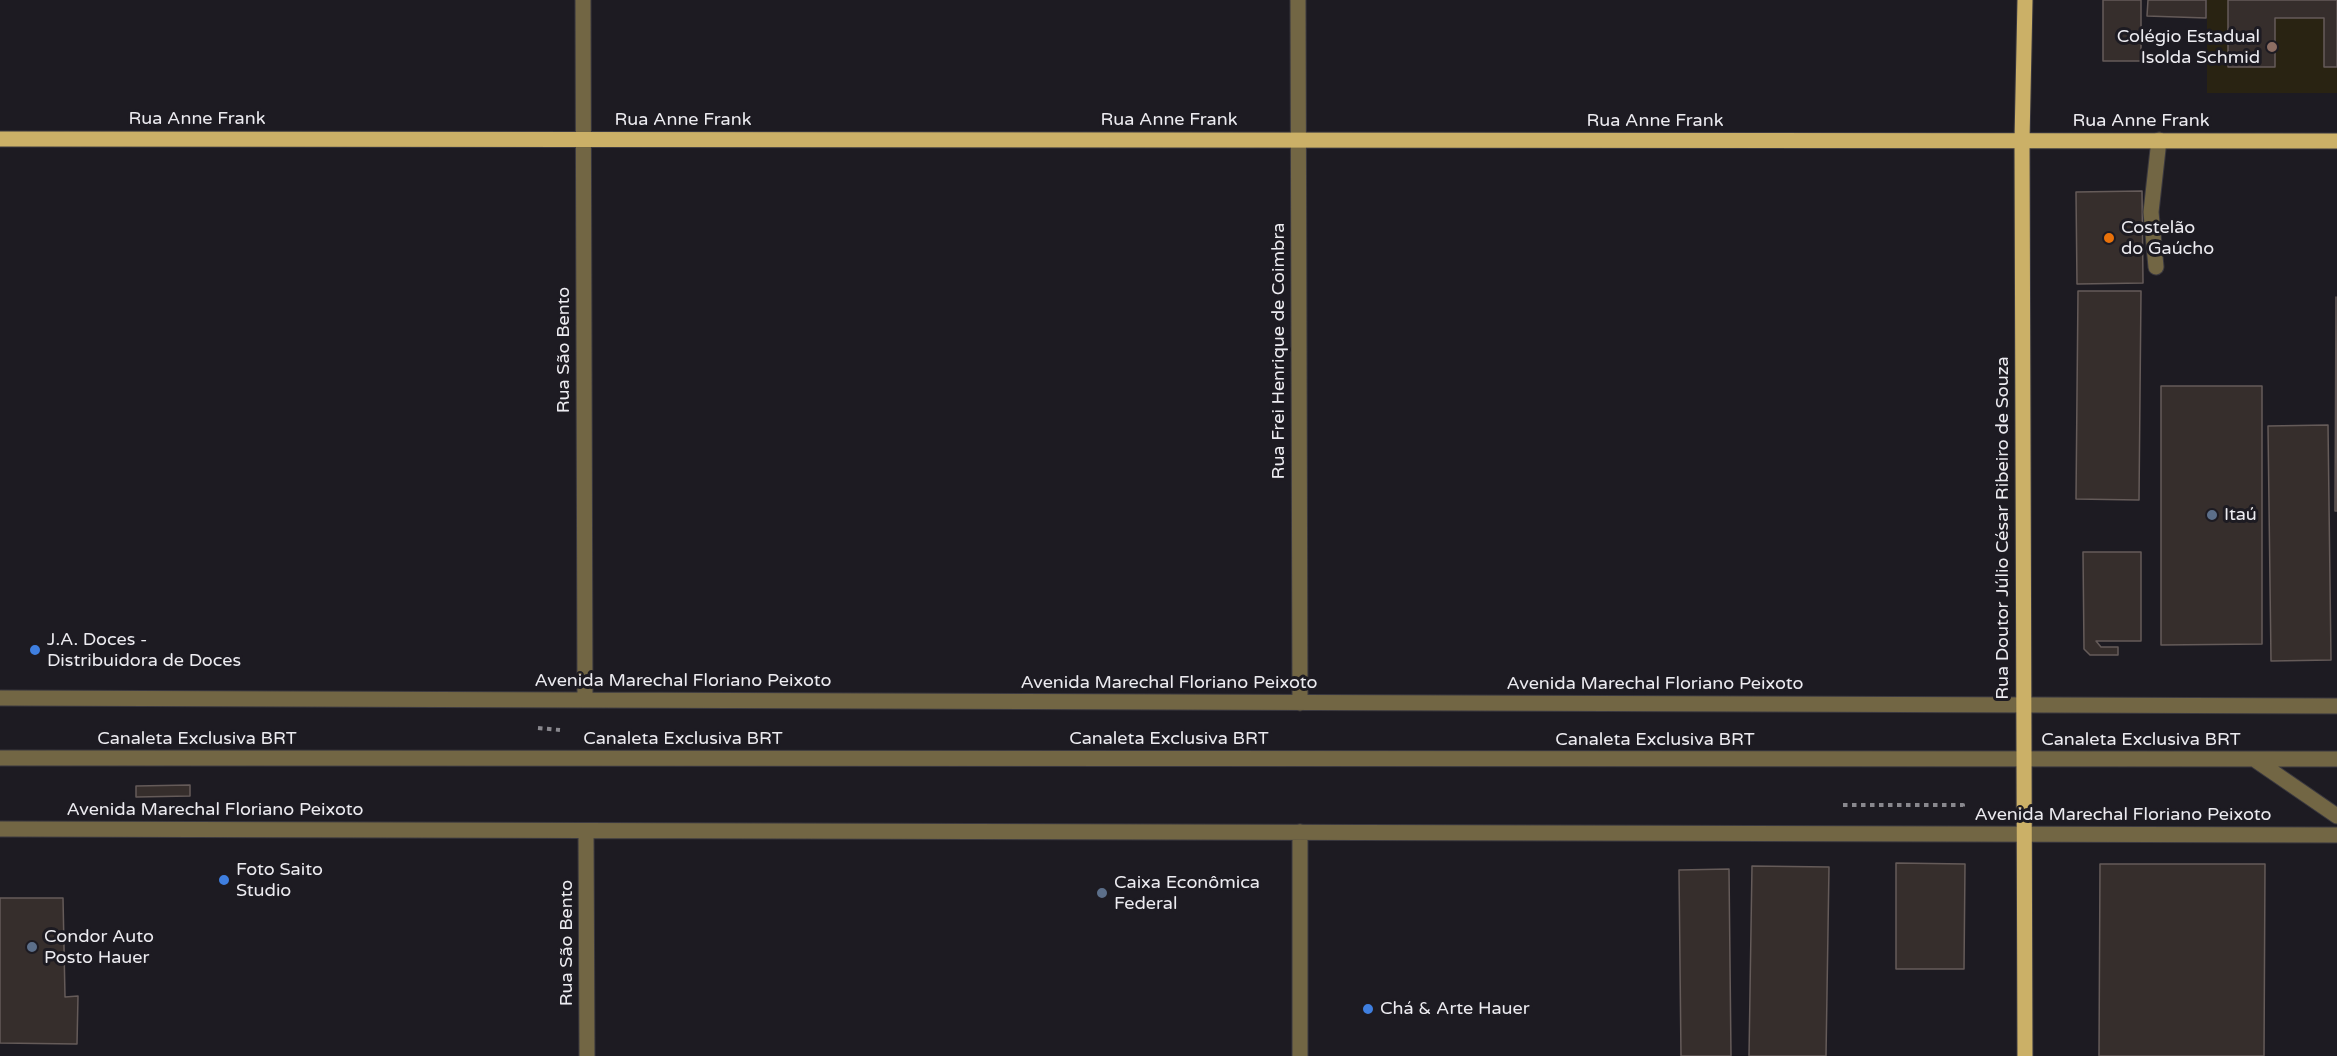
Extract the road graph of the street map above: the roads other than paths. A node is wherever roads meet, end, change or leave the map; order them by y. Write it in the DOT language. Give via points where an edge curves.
graph roads {
  1 [pos="583,0"];
  2 [pos="1298,0"];
  3 [pos="2025,0"];
  4 [pos="0,139"];
  5 [pos="583,139"];
  6 [pos="1298,140"];
  7 [pos="2022,140"];
  8 [pos="2159,140"];
  9 [pos="2337,141"];
  10 [pos="2156,267"];
  11 [pos="0,698"];
  12 [pos="585,700"];
  13 [pos="1300,702"];
  14 [pos="2023,705"];
  15 [pos="2337,706"];
  16 [pos="0,758"];
  17 [pos="2024,759"];
  18 [pos="2254,759"];
  19 [pos="2337,759"];
  20 [pos="2337,816"];
  21 [pos="0,829"];
  22 [pos="586,831"];
  23 [pos="1300,832"];
  24 [pos="2024,834"];
  25 [pos="2337,835"];
  26 [pos="587,1056"];
  27 [pos="1300,1056"];
  28 [pos="2025,1056"];
  1 -- 5 [label="street, Rua São Bento"];
  2 -- 6 [label="street, Rua Frei Henrique de Coimbra"];
  3 -- 7 [label="main road, Rua Doutor Júlio César Ribeiro de Souza"];
  4 -- 5 [label="main road, Rua Anne Frank"];
  5 -- 6 [label="main road, Rua Anne Frank"];
  5 -- 12 [label="street, Rua São Bento"];
  6 -- 7 [label="main road, Rua Anne Frank"];
  6 -- 13 [label="street, Rua Frei Henrique de Coimbra"];
  7 -- 8 [label="main road, Rua Anne Frank"];
  7 -- 14 [label="main road, Rua Doutor Júlio César Ribeiro de Souza"];
  8 -- 9 [label="main road, Rua Anne Frank"];
  8 -- 10 [label="street" via="2151,212"];
  11 -- 12 [label="street, Avenida Marechal Floriano Peixoto"];
  12 -- 13 [label="street, Avenida Marechal Floriano Peixoto"];
  13 -- 14 [label="street, Avenida Marechal Floriano Peixoto"];
  14 -- 15 [label="street, Avenida Marechal Floriano Peixoto"];
  14 -- 17 [label="main road, Rua Doutor Júlio César Ribeiro de Souza"];
  16 -- 17 [label="street, Canaleta Exclusiva BRT"];
  17 -- 18 [label="street, Canaleta Exclusiva BRT"];
  17 -- 24 [label="main road, Rua Doutor Júlio César Ribeiro de Souza"];
  18 -- 19 [label="street, Canaleta Exclusiva BRT"];
  18 -- 20 [label="street"];
  21 -- 22 [label="street, Avenida Marechal Floriano Peixoto"];
  22 -- 23 [label="street, Avenida Marechal Floriano Peixoto"];
  22 -- 26 [label="street, Rua São Bento"];
  23 -- 24 [label="street, Avenida Marechal Floriano Peixoto"];
  23 -- 27 [label="street"];
  24 -- 25 [label="street, Avenida Marechal Floriano Peixoto"];
  24 -- 28 [label="main road, Rua Doutor Júlio César Ribeiro de Souza"];
}
